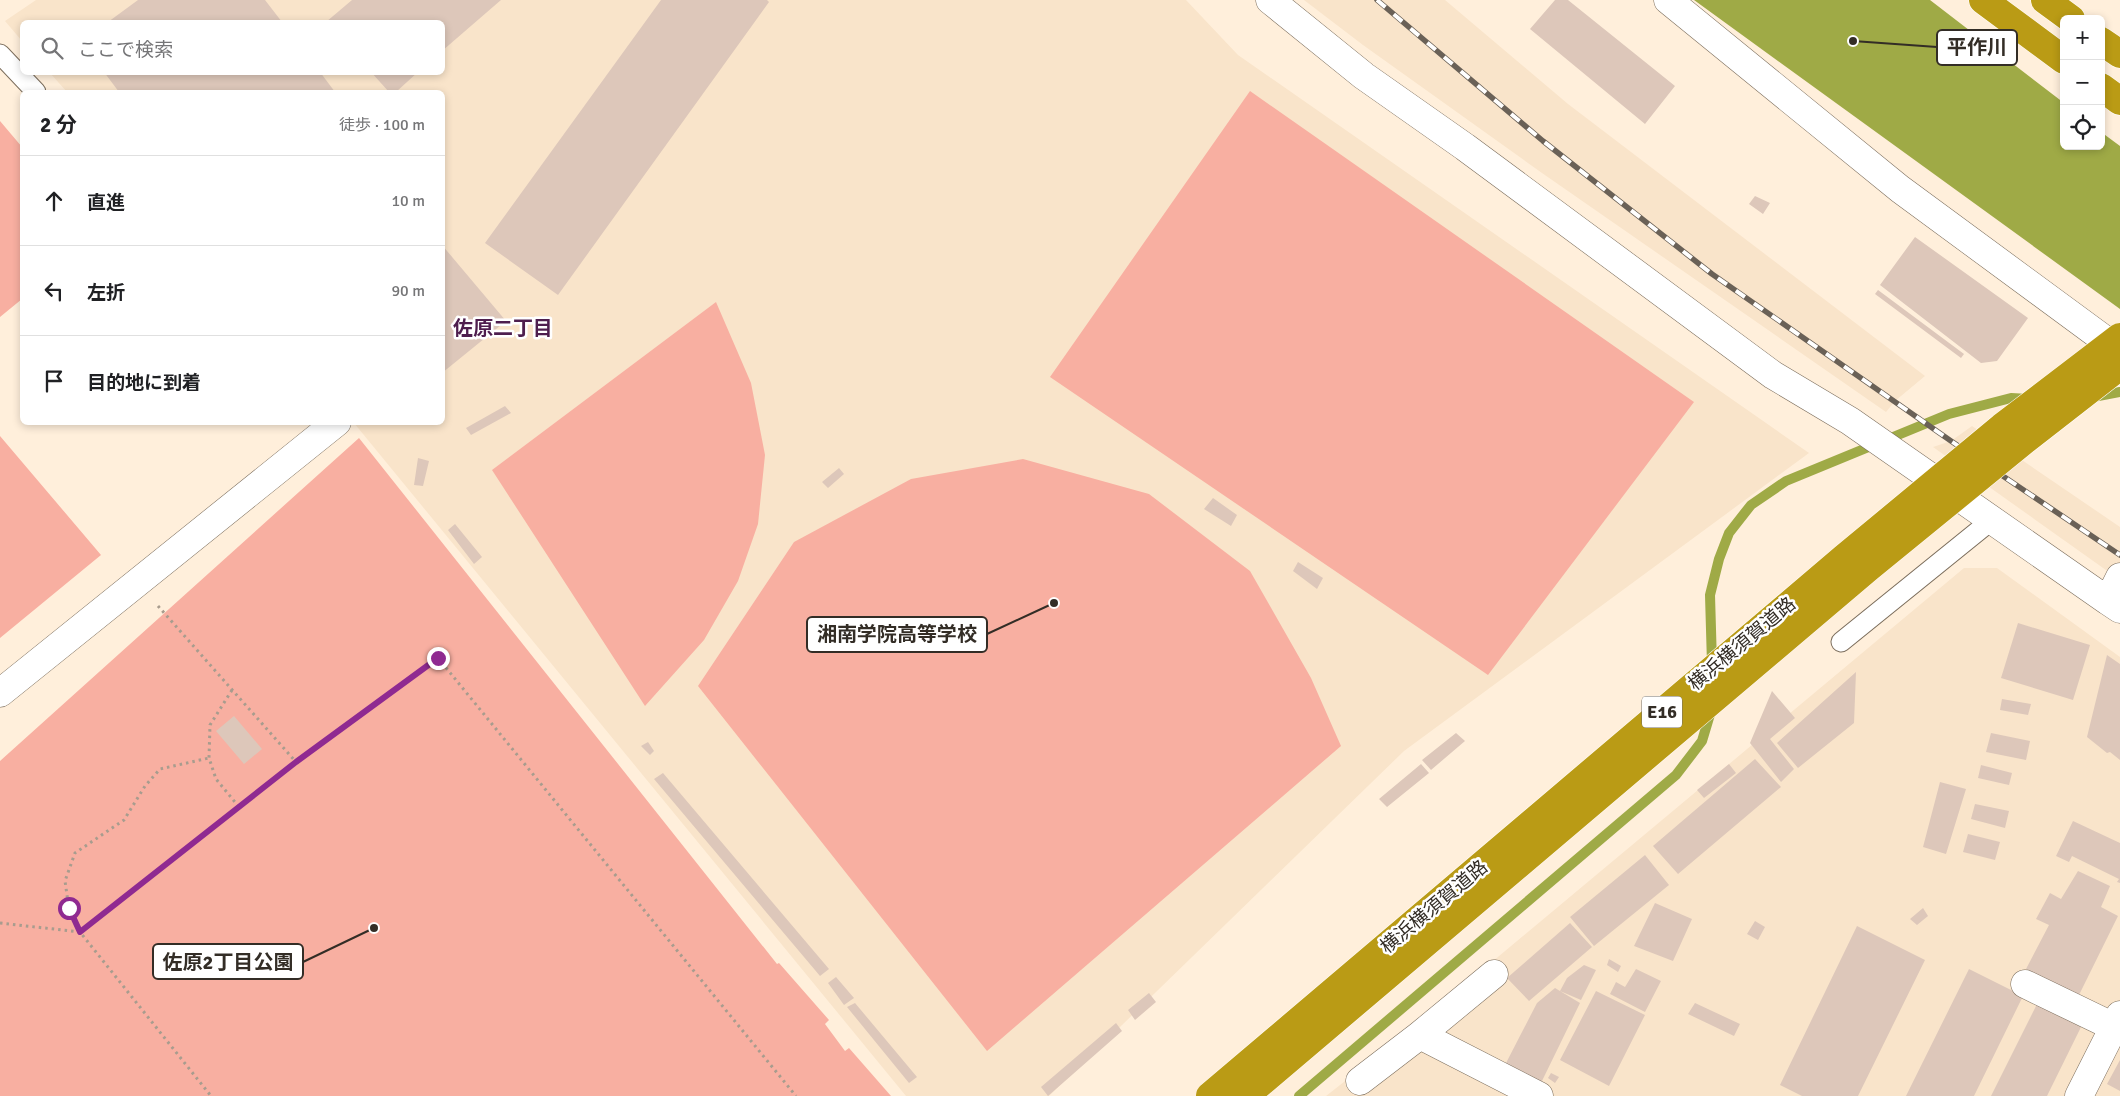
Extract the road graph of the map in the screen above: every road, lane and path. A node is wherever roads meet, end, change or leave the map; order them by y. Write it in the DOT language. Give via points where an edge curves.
graph roads {
  1 [pos="1270,0"];
  2 [pos="1668,0"];
  3 [pos="1983,0"];
  4 [pos="2045,0"];
  5 [pos="2066,15"];
  6 [pos="2105,43"];
  7 [pos="0,54"];
  8 [pos="2120,54"];
  9 [pos="2060,57"];
  10 [pos="34,90"];
  11 [pos="2105,90"];
  12 [pos="2120,101"];
  13 [pos="2120,337"];
  14 [pos="2120,350"];
  15 [pos="2120,366"];
  16 [pos="334,425"];
  17 [pos="1992,520"];
  18 [pos="2120,577"];
  19 [pos="137,583"];
  20 [pos="2114,605"];
  21 [pos="1841,642"];
  22 [pos="232,690"];
  23 [pos="0,694"];
  24 [pos="209,758"];
  25 [pos="296,762"];
  26 [pos="239,807"];
  27 [pos="0,923"];
  28 [pos="80,932"];
  29 [pos="1494,974"];
  30 [pos="2025,984"];
  31 [pos="2117,1021"];
  32 [pos="1420,1036"];
  33 [pos="1360,1081"];
  34 [pos="211,1096"];
  35 [pos="796,1096"];
  36 [pos="1210,1096"];
  37 [pos="1245,1096"];
  38 [pos="1539,1096"];
  39 [pos="2079,1096"];
  1 -- 17 [label="street" via="1364,76 1773,375 1862,430"];
  2 -- 14 [label="street" via="1900,189"];
  3 -- 9 [label="highway"];
  4 -- 5 [label="highway"];
  6 -- 8 [label="highway"];
  7 -- 10 [label="lane"];
  11 -- 12 [label="highway"];
  13 -- 36 [label="highway, 横浜横須賀道路 / E16, bridge" via="2002,426"];
  15 -- 37 [label="highway, 横浜横須賀道路 / E16, bridge" via="1868,568"];
  16 -- 19 [label="street"];
  17 -- 20 [label="street"];
  17 -- 21 [label="lane"];
  18 -- 20 [label="street"];
  19 -- 22 [label="path"];
  19 -- 23 [label="street"];
  22 -- 24 [label="path" via="210,725"];
  22 -- 25 [label="path"];
  24 -- 26 [label="path" via="216,779"];
  24 -- 28 [label="path" via="160,768 124,820 75,853 65,882 69,908"];
  25 -- 26 [label="path"];
  25 -- 35 [label="path" via="438,658"];
  26 -- 28 [label="path"];
  27 -- 28 [label="path"];
  28 -- 34 [label="path"];
  29 -- 32 [label="street"];
  30 -- 31 [label="street"];
  31 -- 39 [label="street"];
  32 -- 33 [label="street"];
  32 -- 38 [label="street"];
}
